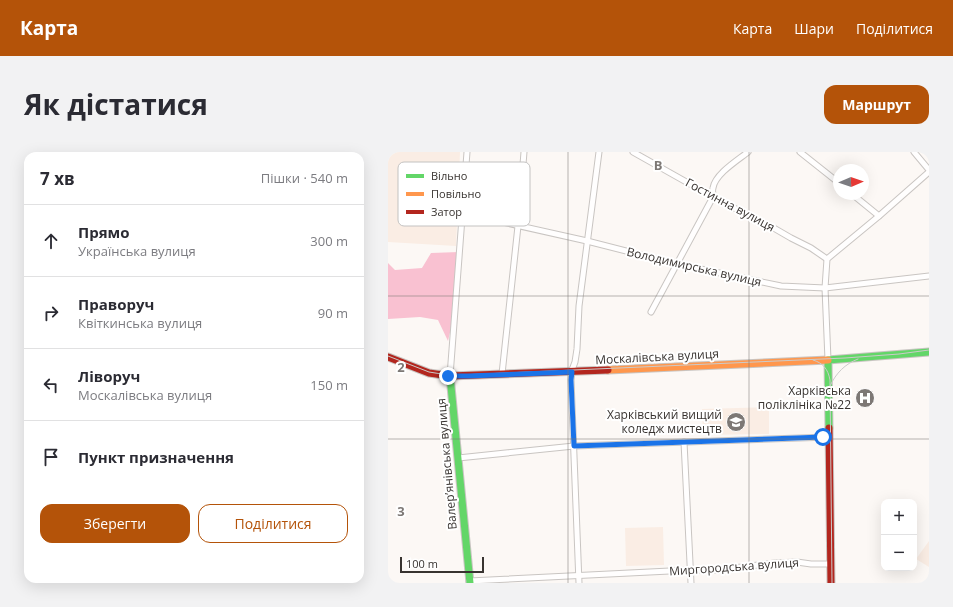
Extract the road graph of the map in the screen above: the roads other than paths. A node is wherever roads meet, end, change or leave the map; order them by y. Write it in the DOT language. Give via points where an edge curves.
graph roads {
  1 [pos="466,152"];
  2 [pos="524,152"];
  3 [pos="599,152"];
  4 [pos="633,152"];
  5 [pos="748,152"];
  6 [pos="800,152"];
  7 [pos="914,152"];
  8 [pos="465,162"];
  9 [pos="523,162"];
  10 [pos="929,171"];
  11 [pos="833,179"];
  12 [pos="713,197"];
  13 [pos="859,200"];
  14 [pos="879,216"];
  15 [pos="461,226"];
  16 [pos="518,226"];
  17 [pos="587,241"];
  18 [pos="827,259"];
  19 [pos="677,264"];
  20 [pos="929,276"];
  21 [pos="825,288"];
  22 [pos="651,312"];
  23 [pos="929,352"];
  24 [pos="388,357"];
  25 [pos="828,360"];
  26 [pos="572,372"];
  27 [pos="502,374"];
  28 [pos="450,376"];
  29 [pos="829,437"];
  30 [pos="684,442"];
  31 [pos="574,446"];
  32 [pos="458,458"];
  33 [pos="831,564"];
  34 [pos="690,570"];
  35 [pos="578,576"];
  36 [pos="469,582"];
  37 [pos="579,583"];
  38 [pos="690,583"];
  39 [pos="831,583"];
  1 -- 8 [label="street, Валер’янівська вулиця"];
  2 -- 9 [label="street"];
  3 -- 17 [label="street"];
  4 -- 12 [label="street, Гостинна вулиця"];
  5 -- 12 [label="street" via="714,183"];
  6 -- 11 [label="street"];
  7 -- 10 [label="street"];
  10 -- 14 [label="street"];
  12 -- 18 [label="street, Гостинна вулиця" via="812,248"];
  12 -- 19 [label="street"];
  13 -- 14 [label="street"];
  14 -- 18 [label="street"];
  15 -- 28 [label="street, Валер’янівська вулиця"];
  16 -- 17 [label="street, Володимирська вулиця"];
  16 -- 27 [label="street"];
  17 -- 19 [label="street, Володимирська вулиця"];
  17 -- 26 [label="street" via="578,306 577,349"];
  18 -- 21 [label="street"];
  19 -- 21 [label="street, Володимирська вулиця" via="781,286"];
  19 -- 22 [label="street"];
  20 -- 21 [label="street, Володимирська вулиця"];
  21 -- 25 [label="street"];
  23 -- 25 [label="street, Москалівська вулиця"];
  24 -- 28 [label="street, Москалівська вулиця" via="429,373"];
  25 -- 26 [label="street, Москалівська вулиця"];
  25 -- 29 [label="street"];
  26 -- 27 [label="street, Москалівська вулиця"];
  26 -- 31 [label="street"];
  27 -- 28 [label="street, Москалівська вулиця"];
  28 -- 32 [label="street, Валер’янівська вулиця"];
  29 -- 30 [label="street"];
  29 -- 33 [label="street"];
  30 -- 31 [label="street"];
  30 -- 34 [label="street"];
  31 -- 32 [label="street"];
  31 -- 35 [label="street"];
  32 -- 36 [label="street, Валер’янівська вулиця"];
  33 -- 34 [label="street, Миргородська вулиця" via="797,562 717,570"];
  33 -- 39 [label="street"];
  34 -- 35 [label="street, Миргородська вулиця"];
  34 -- 38 [label="street"];
  35 -- 36 [label="street, Миргородська вулиця"];
  35 -- 37 [label="street"];
}
